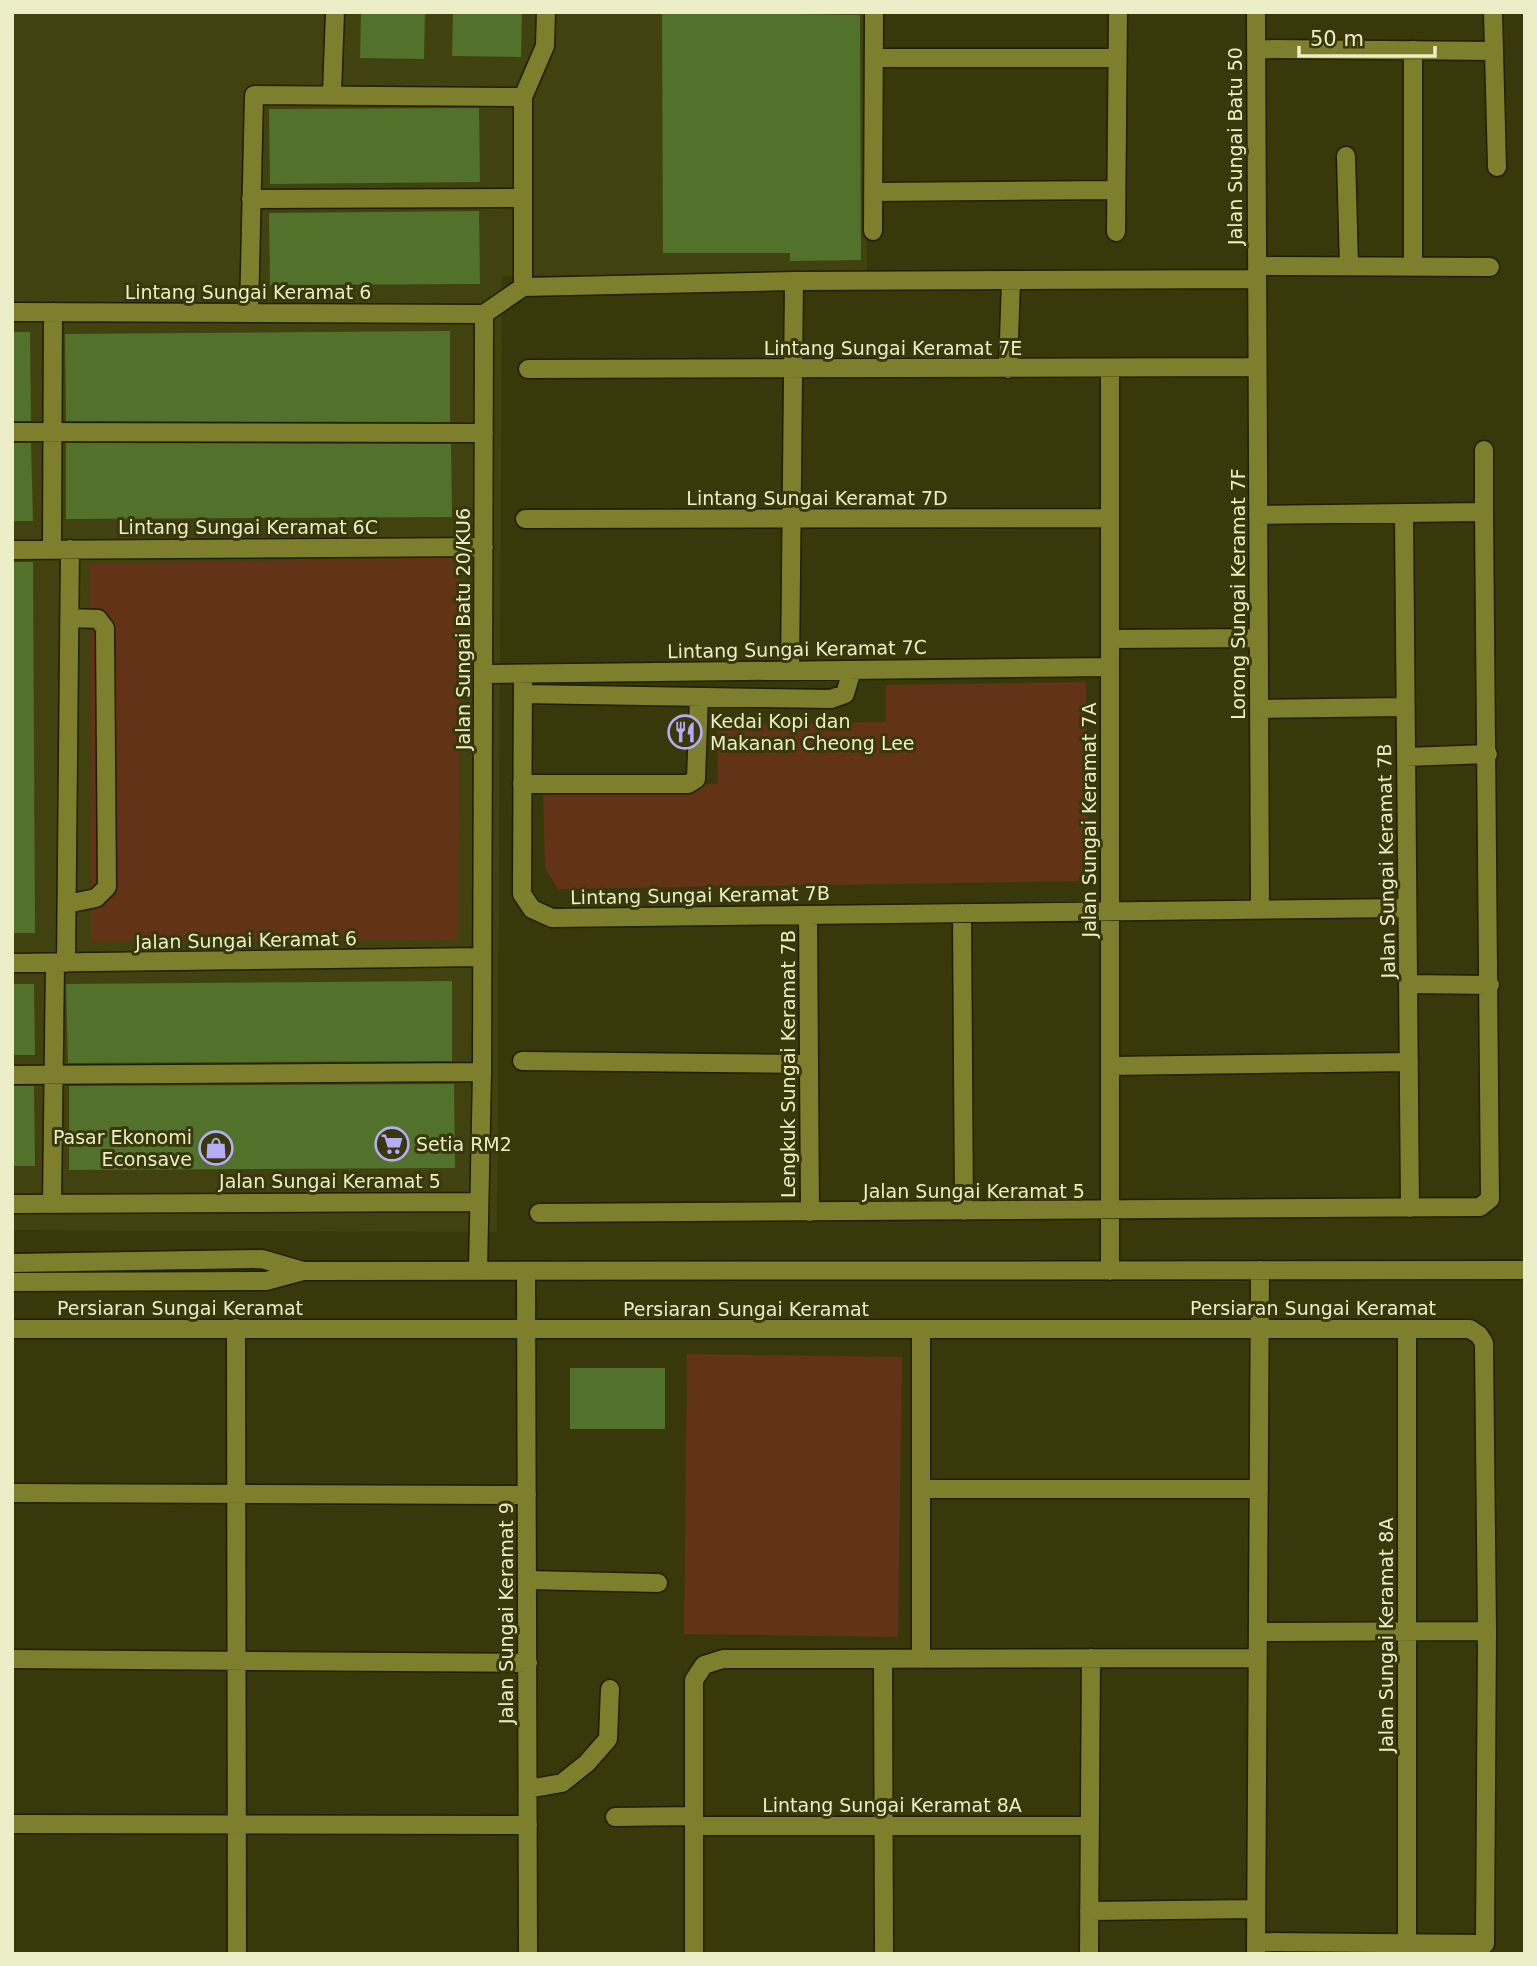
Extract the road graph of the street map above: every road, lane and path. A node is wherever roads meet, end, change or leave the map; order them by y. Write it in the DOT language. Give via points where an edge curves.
graph roads {
  1 [pos="335,12"];
  2 [pos="546,12"];
  3 [pos="874,12"];
  4 [pos="1118,12"];
  5 [pos="1255,12"];
  6 [pos="1493,12"];
  7 [pos="1256,49"];
  8 [pos="1413,50"];
  9 [pos="1493,51"];
  10 [pos="874,58"];
  11 [pos="1117,58"];
  12 [pos="332,93"];
  13 [pos="523,97"];
  14 [pos="1346,156"];
  15 [pos="1497,167"];
  16 [pos="1116,190"];
  17 [pos="874,192"];
  18 [pos="523,198"];
  19 [pos="251,199"];
  20 [pos="873,231"];
  21 [pos="1116,232"];
  22 [pos="1349,266"];
  23 [pos="1413,267"];
  24 [pos="1490,267"];
  25 [pos="1257,272"];
  26 [pos="1011,280"];
  27 [pos="794,281"];
  28 [pos="523,287"];
  29 [pos="12,312"];
  30 [pos="53,312"];
  31 [pos="249,313"];
  32 [pos="484,314"];
  33 [pos="1257,367"];
  34 [pos="1110,368"];
  35 [pos="528,369"];
  36 [pos="793,369"];
  37 [pos="1008,369"];
  38 [pos="52,431"];
  39 [pos="12,432"];
  40 [pos="484,433"];
  41 [pos="1485,450"];
  42 [pos="1485,512"];
  43 [pos="1258,514"];
  44 [pos="1404,515"];
  45 [pos="1110,518"];
  46 [pos="525,519"];
  47 [pos="791,519"];
  48 [pos="484,547"];
  49 [pos="52,549"];
  50 [pos="70,549"];
  51 [pos="12,550"];
  52 [pos="70,618"];
  53 [pos="1259,638"];
  54 [pos="1110,639"];
  55 [pos="1110,667"];
  56 [pos="790,670"];
  57 [pos="852,670"];
  58 [pos="484,674"];
  59 [pos="523,674"];
  60 [pos="523,694"];
  61 [pos="699,697"];
  62 [pos="1405,707"];
  63 [pos="1259,709"];
  64 [pos="1488,754"];
  65 [pos="1406,757"];
  66 [pos="522,784"];
  67 [pos="67,904"];
  68 [pos="1260,908"];
  69 [pos="1407,908"];
  70 [pos="1110,911"];
  71 [pos="962,913"];
  72 [pos="808,915"];
  73 [pos="481,957"];
  74 [pos="12,963"];
  75 [pos="61,963"];
  76 [pos="1408,985"];
  77 [pos="1490,985"];
  78 [pos="522,1061"];
  79 [pos="1409,1062"];
  80 [pos="809,1064"];
  81 [pos="1110,1066"];
  82 [pos="482,1072"];
  83 [pos="12,1075"];
  84 [pos="54,1075"];
  85 [pos="479,1202"];
  86 [pos="12,1204"];
  87 [pos="52,1204"];
  88 [pos="1410,1208"];
  89 [pos="1110,1211"];
  90 [pos="810,1212"];
  91 [pos="964,1212"];
  92 [pos="539,1213"];
  93 [pos="12,1264"];
  94 [pos="1260,1270"];
  95 [pos="1525,1270"];
  96 [pos="303,1271"];
  97 [pos="478,1271"];
  98 [pos="1110,1271"];
  99 [pos="526,1272"];
  100 [pos="12,1282"];
  101 [pos="236,1328"];
  102 [pos="12,1329"];
  103 [pos="1260,1329"];
  104 [pos="1407,1329"];
  105 [pos="921,1330"];
  106 [pos="527,1331"];
  107 [pos="922,1489"];
  108 [pos="1259,1489"];
  109 [pos="12,1493"];
  110 [pos="237,1494"];
  111 [pos="527,1495"];
  112 [pos="527,1580"];
  113 [pos="658,1583"];
  114 [pos="1407,1631"];
  115 [pos="1487,1631"];
  116 [pos="1258,1632"];
  117 [pos="1091,1658"];
  118 [pos="1257,1658"];
  119 [pos="12,1659"];
  120 [pos="883,1659"];
  121 [pos="921,1659"];
  122 [pos="237,1660"];
  123 [pos="528,1663"];
  124 [pos="610,1689"];
  125 [pos="528,1790"];
  126 [pos="615,1817"];
  127 [pos="694,1821"];
  128 [pos="12,1824"];
  129 [pos="237,1825"];
  130 [pos="528,1825"];
  131 [pos="883,1826"];
  132 [pos="1090,1826"];
  133 [pos="1256,1909"];
  134 [pos="1089,1911"];
  135 [pos="1407,1942"];
  136 [pos="1256,1948"];
  137 [pos="237,1954"];
  138 [pos="528,1954"];
  139 [pos="694,1954"];
  140 [pos="884,1954"];
  141 [pos="1089,1954"];
  1 -- 12 [label="street"];
  2 -- 13 [label="street" via="545,46"];
  3 -- 10 [label="street"];
  4 -- 11 [label="street"];
  5 -- 7 [label="street, Jalan Sungai Batu 50"];
  6 -- 9 [label="street"];
  7 -- 8 [label="street"];
  7 -- 25 [label="street, Jalan Sungai Batu 50"];
  8 -- 9 [label="street"];
  8 -- 23 [label="street"];
  9 -- 15 [label="street"];
  10 -- 11 [label="street"];
  10 -- 17 [label="street"];
  11 -- 16 [label="street"];
  12 -- 13 [label="street"];
  12 -- 19 [label="street" via="254,95"];
  13 -- 18 [label="street"];
  14 -- 22 [label="street"];
  16 -- 17 [label="street"];
  16 -- 21 [label="street"];
  17 -- 20 [label="street"];
  18 -- 19 [label="street"];
  18 -- 28 [label="street"];
  19 -- 31 [label="street"];
  22 -- 23 [label="street"];
  22 -- 25 [label="street"];
  23 -- 24 [label="street"];
  25 -- 26 [label="street"];
  25 -- 33 [label="street, Lorong Sungai Keramat 7F"];
  26 -- 27 [label="street"];
  26 -- 37 [label="street"];
  27 -- 28 [label="street"];
  27 -- 36 [label="street"];
  28 -- 32 [label="street"];
  29 -- 30 [label="street, Lintang Sungai Keramat 6"];
  30 -- 31 [label="street, Lintang Sungai Keramat 6"];
  30 -- 38 [label="street"];
  31 -- 32 [label="street, Lintang Sungai Keramat 6"];
  32 -- 40 [label="street, Jalan Sungai Batu 20/KU6"];
  33 -- 34 [label="street, Lintang Sungai Keramat 7E"];
  33 -- 43 [label="street, Lorong Sungai Keramat 7F"];
  34 -- 37 [label="street, Lintang Sungai Keramat 7E"];
  34 -- 45 [label="street, Jalan Sungai Keramat 7A"];
  35 -- 36 [label="street, Lintang Sungai Keramat 7E"];
  36 -- 37 [label="street, Lintang Sungai Keramat 7E"];
  36 -- 47 [label="street"];
  38 -- 39 [label="street"];
  38 -- 40 [label="street"];
  38 -- 49 [label="street"];
  40 -- 48 [label="street, Jalan Sungai Batu 20/KU6"];
  41 -- 42 [label="street"];
  42 -- 44 [label="street"];
  42 -- 64 [label="street"];
  43 -- 44 [label="street"];
  43 -- 53 [label="street, Lorong Sungai Keramat 7F"];
  44 -- 62 [label="street, Jalan Sungai Keramat 7B"];
  45 -- 47 [label="street, Lintang Sungai Keramat 7D"];
  45 -- 54 [label="street, Jalan Sungai Keramat 7A"];
  46 -- 47 [label="street, Lintang Sungai Keramat 7D"];
  47 -- 56 [label="street"];
  48 -- 50 [label="street, Lintang Sungai Keramat 6C"];
  48 -- 58 [label="street, Jalan Sungai Batu 20/KU6"];
  49 -- 50 [label="street, Lintang Sungai Keramat 6C"];
  49 -- 51 [label="street, Lintang Sungai Keramat 6C"];
  50 -- 52 [label="street"];
  52 -- 67 [label="street"];
  52 -- 67 [label="street" via="98,619 105,628 107,887 96,898"];
  53 -- 54 [label="street"];
  53 -- 63 [label="street, Lorong Sungai Keramat 7F"];
  54 -- 55 [label="street, Jalan Sungai Keramat 7A"];
  55 -- 57 [label="street, Lintang Sungai Keramat 7C"];
  55 -- 70 [label="street, Jalan Sungai Keramat 7A"];
  56 -- 57 [label="street, Lintang Sungai Keramat 7C"];
  56 -- 59 [label="street, Lintang Sungai Keramat 7C"];
  57 -- 61 [label="street" via="845,694 831,699"];
  58 -- 59 [label="street, Lintang Sungai Keramat 7C"];
  58 -- 73 [label="street, Jalan Sungai Batu 20/KU6"];
  59 -- 60 [label="street, Lintang Sungai Keramat 7B"];
  60 -- 61 [label="street"];
  60 -- 66 [label="street, Lintang Sungai Keramat 7B"];
  61 -- 66 [label="street" via="696,779 688,784"];
  62 -- 63 [label="street"];
  62 -- 65 [label="street, Jalan Sungai Keramat 7B"];
  63 -- 68 [label="street, Lorong Sungai Keramat 7F"];
  64 -- 65 [label="street"];
  64 -- 77 [label="street"];
  65 -- 69 [label="street, Jalan Sungai Keramat 7B"];
  66 -- 72 [label="street, Lintang Sungai Keramat 7B" via="522,894 531,909 552,918"];
  67 -- 75 [label="street"];
  68 -- 69 [label="street, Lintang Sungai Keramat 7B"];
  68 -- 70 [label="street, Lintang Sungai Keramat 7B"];
  69 -- 76 [label="street, Jalan Sungai Keramat 7B"];
  70 -- 71 [label="street, Lintang Sungai Keramat 7B"];
  70 -- 81 [label="street, Jalan Sungai Keramat 7A"];
  71 -- 72 [label="street, Lintang Sungai Keramat 7B"];
  71 -- 91 [label="street"];
  72 -- 80 [label="street, Lengkuk Sungai Keramat 7B"];
  73 -- 75 [label="street, Jalan Sungai Keramat 6"];
  73 -- 82 [label="street, Jalan Sungai Batu 20/KU6"];
  74 -- 75 [label="street, Jalan Sungai Keramat 6"];
  75 -- 84 [label="street"];
  76 -- 77 [label="street"];
  76 -- 79 [label="street, Jalan Sungai Keramat 7B"];
  77 -- 88 [label="street, Jalan Sungai Keramat 5" via="1490,1199 1480,1207"];
  78 -- 80 [label="street"];
  79 -- 81 [label="street"];
  79 -- 88 [label="street, Jalan Sungai Keramat 7B"];
  80 -- 90 [label="street, Lengkuk Sungai Keramat 7B"];
  81 -- 89 [label="street, Jalan Sungai Keramat 7A"];
  82 -- 84 [label="street"];
  82 -- 85 [label="street, Jalan Sungai Batu 20/KU6"];
  83 -- 84 [label="street"];
  84 -- 87 [label="street"];
  85 -- 87 [label="street, Jalan Sungai Keramat 5"];
  85 -- 97 [label="street, Jalan Sungai Batu 20/KU6"];
  86 -- 87 [label="street, Jalan Sungai Keramat 5"];
  88 -- 89 [label="street, Jalan Sungai Keramat 5"];
  89 -- 91 [label="street, Jalan Sungai Keramat 5"];
  89 -- 98 [label="street, Jalan Sungai Keramat 7A"];
  90 -- 91 [label="street, Jalan Sungai Keramat 5"];
  90 -- 92 [label="street, Jalan Sungai Keramat 5"];
  93 -- 96 [label="street, Persiaran Sungai Keramat" via="262,1259"];
  94 -- 95 [label="street, Persiaran Sungai Keramat"];
  94 -- 98 [label="street, Persiaran Sungai Keramat"];
  94 -- 103 [label="street"];
  96 -- 97 [label="street, Persiaran Sungai Keramat"];
  96 -- 100 [label="street, Persiaran Sungai Keramat" via="266,1280"];
  97 -- 99 [label="street, Persiaran Sungai Keramat"];
  98 -- 99 [label="street, Persiaran Sungai Keramat"];
  99 -- 106 [label="street, Jalan Sungai Keramat 9"];
  101 -- 102 [label="street, Persiaran Sungai Keramat"];
  101 -- 106 [label="street, Persiaran Sungai Keramat"];
  101 -- 110 [label="street"];
  103 -- 104 [label="street, Persiaran Sungai Keramat"];
  103 -- 105 [label="street, Persiaran Sungai Keramat"];
  103 -- 108 [label="street"];
  104 -- 114 [label="street, Jalan Sungai Keramat 8A"];
  104 -- 115 [label="street, Persiaran Sungai Keramat" via="1470,1329 1483,1343"];
  105 -- 106 [label="street, Persiaran Sungai Keramat"];
  105 -- 107 [label="street"];
  106 -- 111 [label="street, Jalan Sungai Keramat 9"];
  107 -- 108 [label="street"];
  107 -- 121 [label="street"];
  108 -- 116 [label="street"];
  109 -- 110 [label="street"];
  110 -- 111 [label="street"];
  110 -- 122 [label="street"];
  111 -- 112 [label="street, Jalan Sungai Keramat 9"];
  112 -- 113 [label="street"];
  112 -- 123 [label="street, Jalan Sungai Keramat 9"];
  114 -- 115 [label="street"];
  114 -- 116 [label="street"];
  114 -- 135 [label="street, Jalan Sungai Keramat 8A"];
  115 -- 135 [label="street" via="1485,1944"];
  116 -- 118 [label="street"];
  117 -- 118 [label="street"];
  117 -- 121 [label="street"];
  117 -- 132 [label="street"];
  118 -- 133 [label="street"];
  119 -- 122 [label="street"];
  120 -- 121 [label="street"];
  120 -- 127 [label="street" via="723,1659 705,1665 694,1681"];
  120 -- 131 [label="street"];
  122 -- 123 [label="street"];
  122 -- 129 [label="street"];
  123 -- 125 [label="street, Jalan Sungai Keramat 9"];
  124 -- 125 [label="street" via="608,1739 562,1783"];
  125 -- 130 [label="street, Jalan Sungai Keramat 9"];
  126 -- 127 [label="street, Lintang Sungai Keramat 8A"];
  127 -- 131 [label="street, Lintang Sungai Keramat 8A"];
  127 -- 139 [label="street"];
  128 -- 129 [label="street"];
  129 -- 130 [label="street"];
  129 -- 137 [label="street"];
  130 -- 138 [label="street, Jalan Sungai Keramat 9"];
  131 -- 132 [label="street, Lintang Sungai Keramat 8A"];
  131 -- 140 [label="street"];
  132 -- 134 [label="street"];
  133 -- 134 [label="street"];
  133 -- 136 [label="street"];
  134 -- 141 [label="street"];
  135 -- 136 [label="street"];
}
